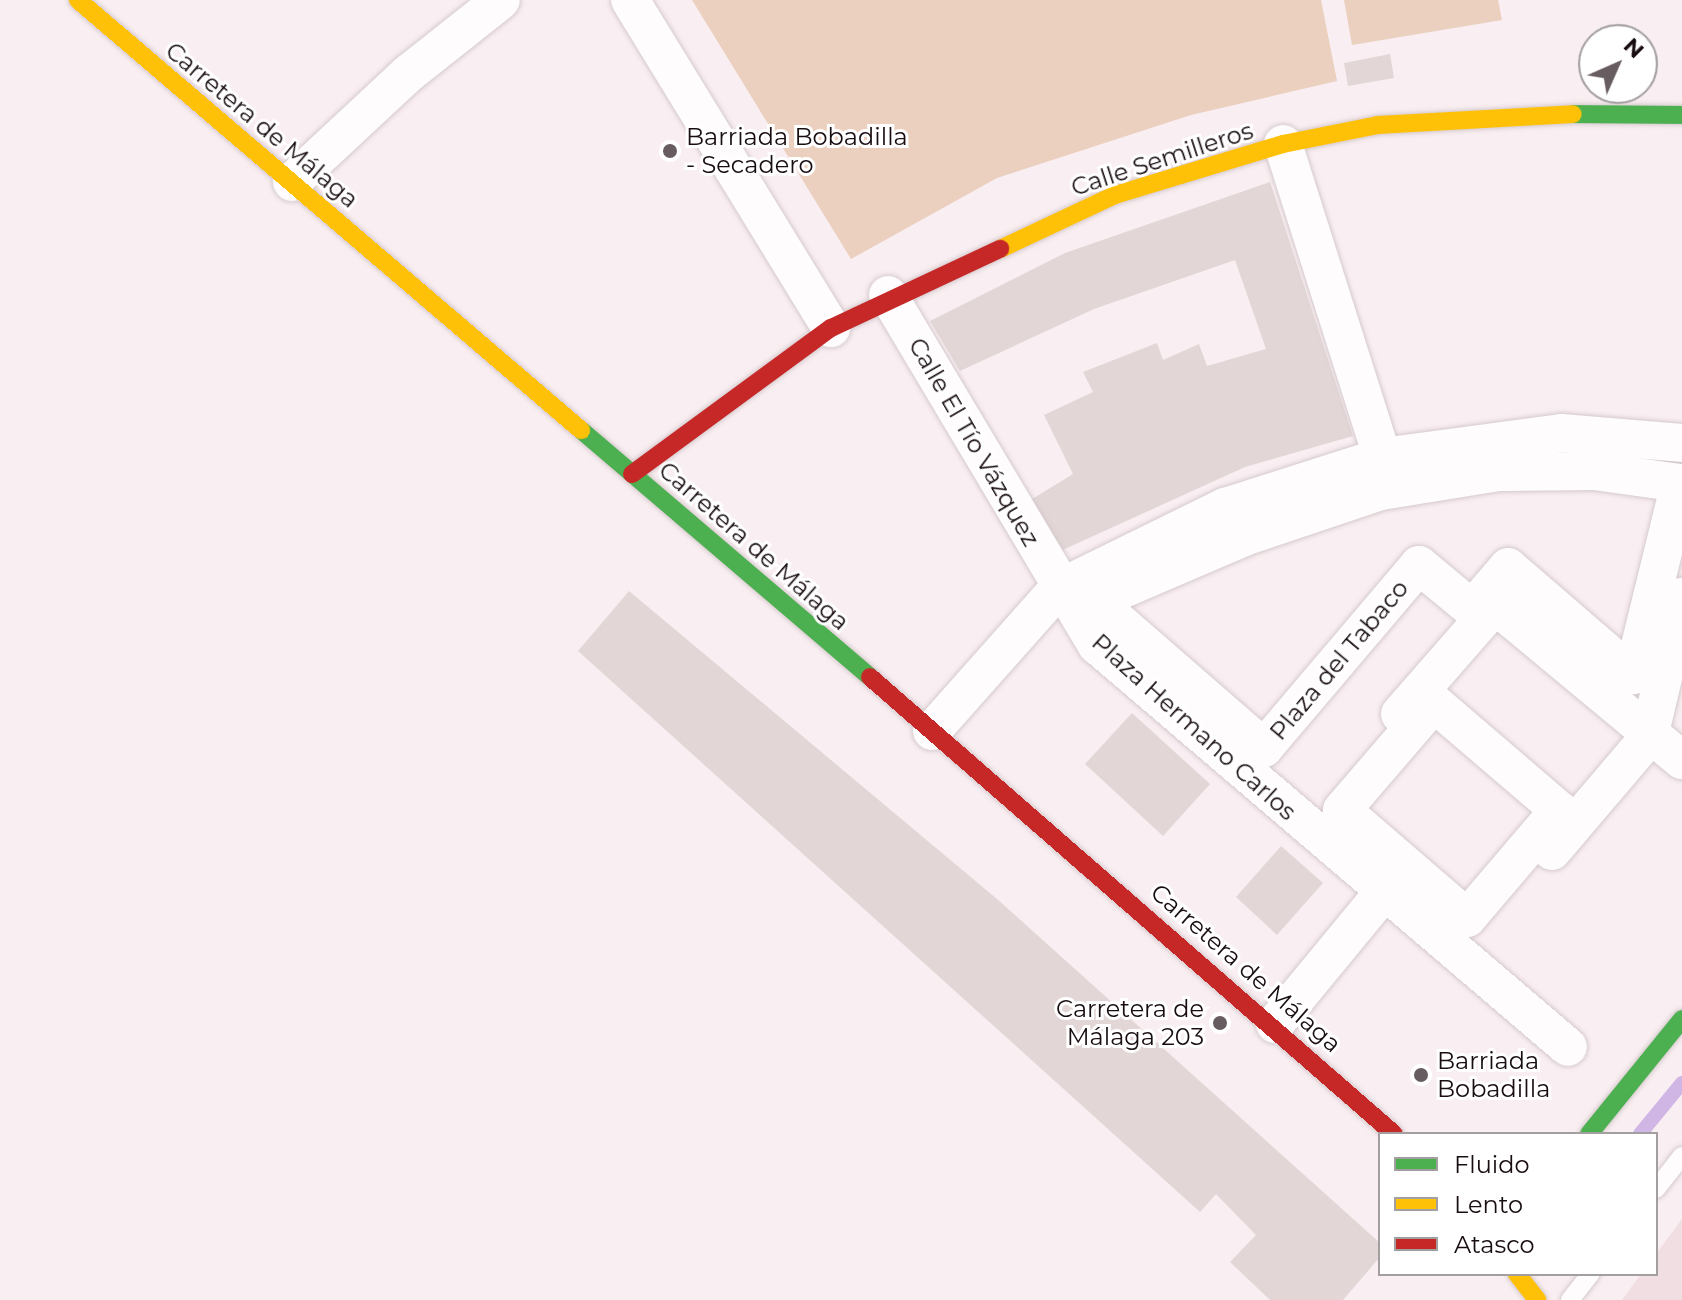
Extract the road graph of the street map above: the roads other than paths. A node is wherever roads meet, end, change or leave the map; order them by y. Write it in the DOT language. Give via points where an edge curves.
graph roads {
  1 [pos="78,0"];
  2 [pos="501,0"];
  3 [pos="630,0"];
  4 [pos="1682,115"];
  5 [pos="1283,144"];
  6 [pos="292,182"];
  7 [pos="888,295"];
  8 [pos="831,328"];
  9 [pos="1682,443"];
  10 [pos="1382,457"];
  11 [pos="632,474"];
  12 [pos="1680,483"];
  13 [pos="1058,589"];
  14 [pos="1682,597"];
  15 [pos="1432,691"];
  16 [pos="932,731"];
  17 [pos="1649,737"];
  18 [pos="1682,760"];
  19 [pos="1586,811"];
  20 [pos="1303,825"];
  21 [pos="1383,893"];
  22 [pos="1461,958"];
  23 [pos="1682,1019"];
  24 [pos="1275,1024"];
  25 [pos="1568,1047"];
  26 [pos="1392,1132"];
  27 [pos="1591,1132"];
  28 [pos="1682,1156"];
  29 [pos="1658,1186"];
  30 [pos="1519,1276"];
  31 [pos="1588,1276"];
  32 [pos="1537,1300"];
  33 [pos="1570,1300"];
  1 -- 6 [label="main road, Carretera de Málaga"];
  2 -- 6 [label="street"];
  3 -- 8 [label="street"];
  4 -- 5 [label="main road, Calle Semilleros" via="1525,114 1378,125"];
  5 -- 7 [label="main road, Calle Semilleros" via="1115,195"];
  5 -- 10 [label="street"];
  6 -- 11 [label="main road, Carretera de Málaga"];
  7 -- 8 [label="main road, Calle Semilleros"];
  7 -- 13 [label="street, Calle El Tío Vázquez"];
  8 -- 11 [label="main road, Calle Semilleros"];
  9 -- 10 [label="street" via="1561,433"];
  10 -- 13 [label="street" via="1225,507"];
  11 -- 16 [label="main road, Carretera de Málaga"];
  12 -- 12 [label="street, Plaza del Tabaco" via="1633,675 1508,567 1472,609 1419,565 1264,748 1095,601 1244,537 1381,491 1500,472 1594,471"];
  13 -- 16 [label="street"];
  13 -- 20 [label="street, Plaza Hermano Carlos" via="1097,645"];
  14 -- 17 [label="street"];
  15 -- 15 [label="street, Plaza Hermano Carlos" via="1559,810 1467,918 1342,810"];
  15 -- 17 [label="street, Plaza Hermano Carlos" via="1495,605"];
  15 -- 19 [label="street"];
  15 -- 20 [label="street, Plaza Hermano Carlos"];
  16 -- 24 [label="main road, Carretera de Málaga"];
  17 -- 18 [label="street"];
  17 -- 19 [label="street"];
  19 -- 22 [label="street"];
  20 -- 21 [label="street, Plaza Hermano Carlos"];
  21 -- 22 [label="street, Plaza Hermano Carlos"];
  21 -- 24 [label="street"];
  22 -- 25 [label="street, Plaza Hermano Carlos"];
  23 -- 27 [label="main road"];
  24 -- 26 [label="main road, Carretera de Málaga"];
  28 -- 29 [label="lane"];
  30 -- 32 [label="main road"];
  31 -- 33 [label="lane"];
}
